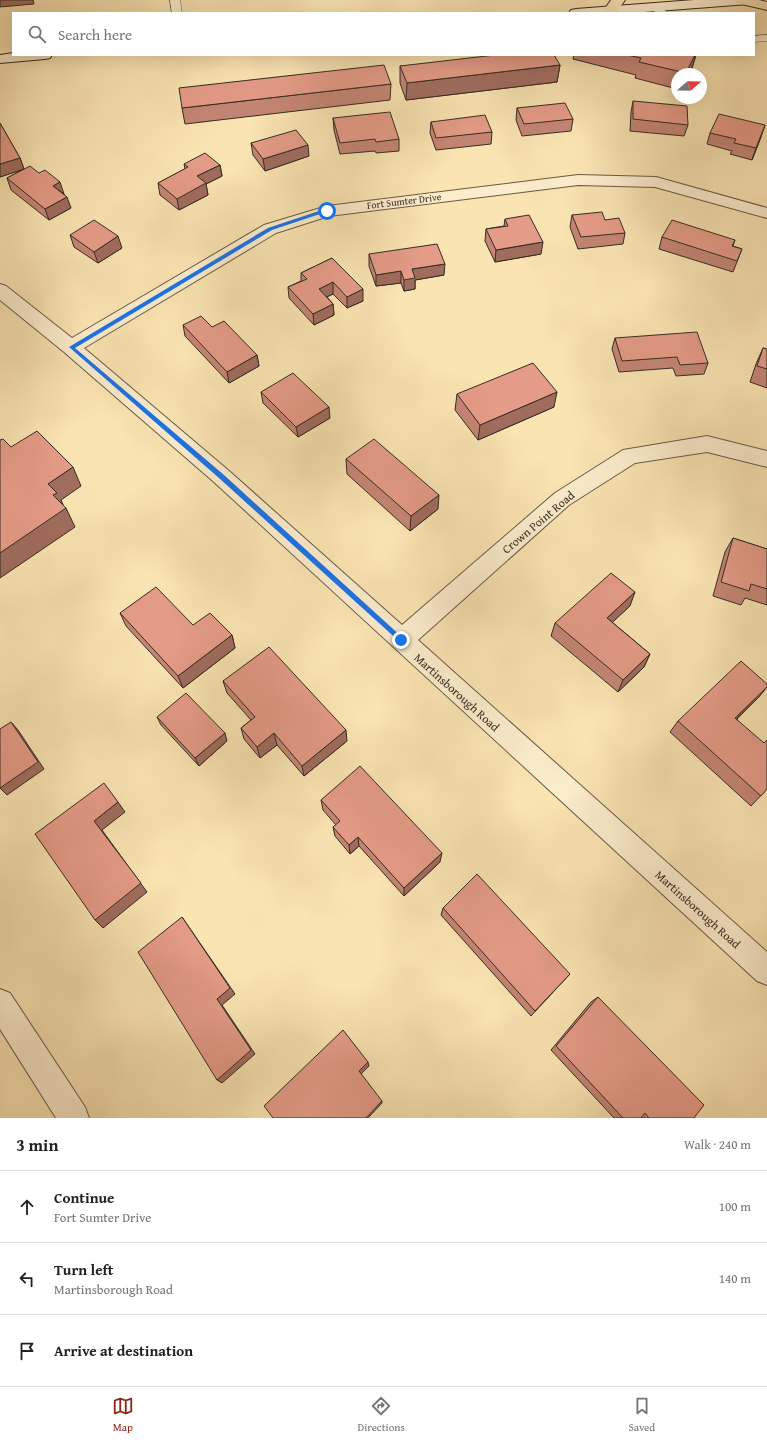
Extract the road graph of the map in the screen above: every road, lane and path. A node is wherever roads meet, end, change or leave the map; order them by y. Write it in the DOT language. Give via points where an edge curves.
graph roads {
  1 [pos="175,0"];
  2 [pos="743,0"];
  3 [pos="749,0"];
  4 [pos="614,5"];
  5 [pos="767,6"];
  6 [pos="658,10"];
  7 [pos="177,12"];
  8 [pos="581,12"];
  9 [pos="767,38"];
  10 [pos="755,39"];
  11 [pos="34,56"];
  12 [pos="0,59"];
  13 [pos="767,213"];
  14 [pos="0,290"];
  15 [pos="71,347"];
  16 [pos="767,459"];
  17 [pos="401,640"];
  18 [pos="767,972"];
  19 [pos="0,1003"];
  20 [pos="74,1118"];
  1 -- 7 [label="lane"];
  2 -- 3 [label="street"];
  2 -- 5 [label="highway"];
  2 -- 6 [label="street"];
  4 -- 6 [label="street"];
  4 -- 8 [label="street"];
  9 -- 10 [label="lane"];
  11 -- 12 [label="street"];
  13 -- 15 [label="street, Fort Sumter Drive" via="656,182 578,180 327,211 270,229"];
  14 -- 15 [label="street, Martinsborough Road"];
  15 -- 17 [label="street, Martinsborough Road" via="221,476"];
  16 -- 17 [label="street, Crown Point Road" via="707,444 630,456 562,499"];
  17 -- 18 [label="street, Martinsborough Road"];
  19 -- 20 [label="street"];
}
